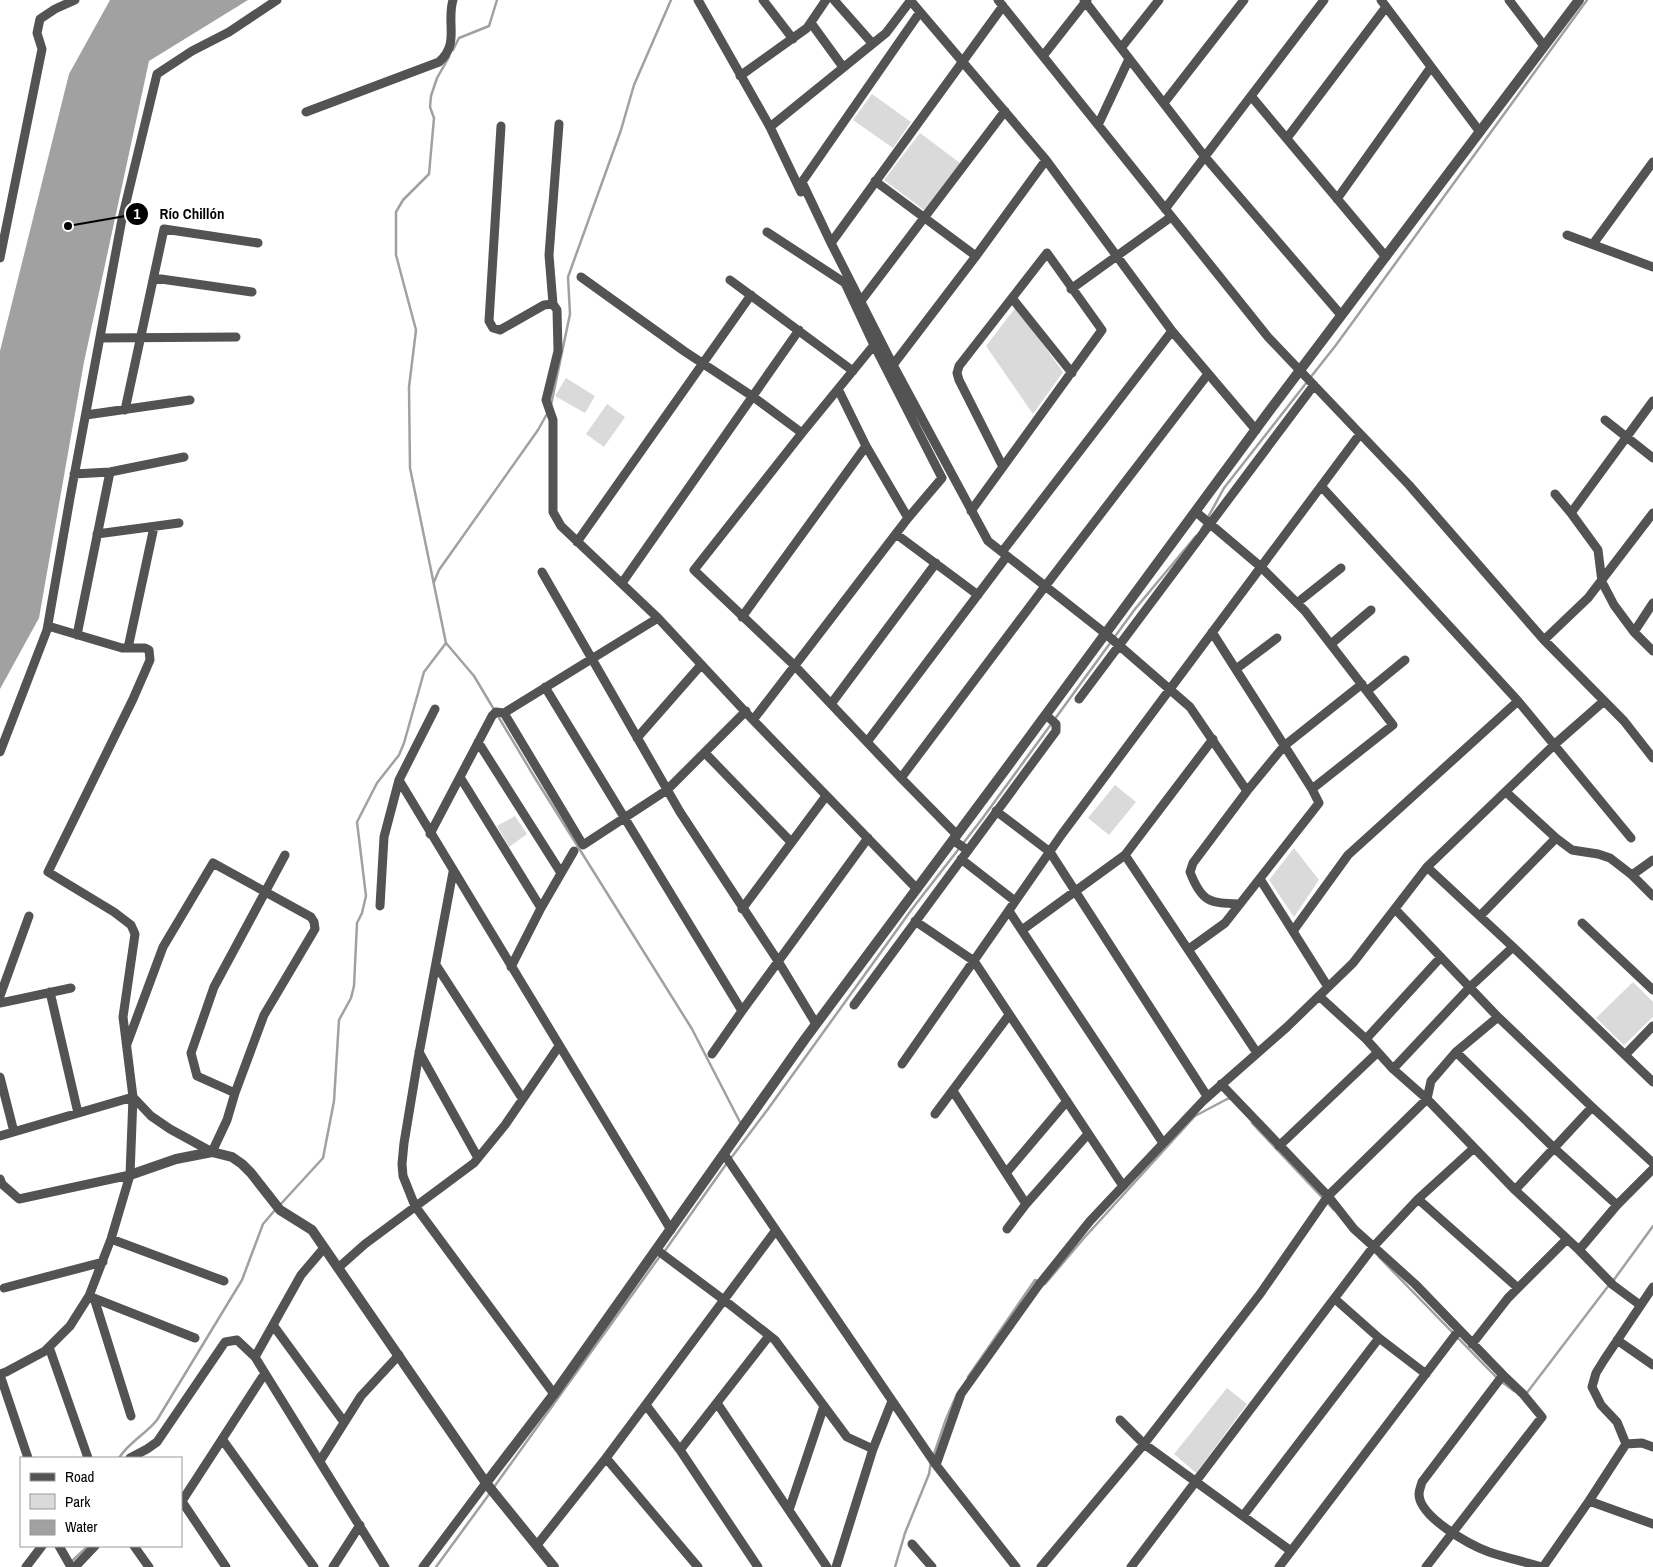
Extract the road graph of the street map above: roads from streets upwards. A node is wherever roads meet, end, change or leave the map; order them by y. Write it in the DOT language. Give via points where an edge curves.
graph roads {
  1 [pos="75,0"];
  2 [pos="277,0"];
  3 [pos="453,0"];
  4 [pos="698,0"];
  5 [pos="763,0"];
  6 [pos="826,0"];
  7 [pos="834,0"];
  8 [pos="910,0"];
  9 [pos="1159,0"];
  10 [pos="1244,0"];
  11 [pos="1324,0"];
  12 [pos="1509,0"];
  13 [pos="1579,0"];
  14 [pos="1085,1"];
  15 [pos="1000,3"];
  16 [pos="1384,3"];
  17 [pos="920,12"];
  18 [pos="812,23"];
  19 [pos="793,39"];
  20 [pos="872,43"];
  21 [pos="1544,46"];
  22 [pos="1121,48"];
  23 [pos="1042,56"];
  24 [pos="1129,59"];
  25 [pos="962,61"];
  26 [pos="844,66"];
  27 [pos="1431,67"];
  28 [pos="740,76"];
  29 [pos="1251,96"];
  30 [pos="1164,103"];
  31 [pos="1005,111"];
  32 [pos="306,112"];
  33 [pos="559,124"];
  34 [pos="1098,125"];
  35 [pos="501,126"];
  36 [pos="770,127"];
  37 [pos="1480,132"];
  38 [pos="1287,138"];
  39 [pos="1205,157"];
  40 [pos="1046,160"];
  41 [pos="1653,162"];
  42 [pos="875,181"];
  43 [pos="1337,199"];
  44 [pos="1165,209"];
  45 [pos="1172,217"];
  46 [pos="924,219"];
  47 [pos="767,232"];
  48 [pos="1566,235"];
  49 [pos="258,243"];
  50 [pos="831,243"];
  51 [pos="1593,244"];
  52 [pos="976,256"];
  53 [pos="1118,256"];
  54 [pos="1386,257"];
  55 [pos="0,258"];
  56 [pos="1653,267"];
  57 [pos="581,277"];
  58 [pos="154,278"];
  59 [pos="730,280"];
  60 [pos="845,283"];
  61 [pos="1071,289"];
  62 [pos="252,292"];
  63 [pos="751,295"];
  64 [pos="1012,298"];
  65 [pos="861,301"];
  66 [pos="553,304"];
  67 [pos="1341,316"];
  68 [pos="799,330"];
  69 [pos="1172,331"];
  70 [pos="236,337"];
  71 [pos="100,338"];
  72 [pos="140,338"];
  73 [pos="874,345"];
  74 [pos="703,364"];
  75 [pos="893,364"];
  76 [pos="1300,370"];
  77 [pos="853,371"];
  78 [pos="1072,374"];
  79 [pos="1208,374"];
  80 [pos="1314,385"];
  81 [pos="838,390"];
  82 [pos="752,396"];
  83 [pos="190,400"];
  84 [pos="1653,401"];
  85 [pos="125,410"];
  86 [pos="86,415"];
  87 [pos="1605,420"];
  88 [pos="1256,430"];
  89 [pos="802,433"];
  90 [pos="1360,434"];
  91 [pos="1627,437"];
  92 [pos="866,446"];
  93 [pos="184,457"];
  94 [pos="1653,458"];
  95 [pos="1003,467"];
  96 [pos="110,472"];
  97 [pos="74,474"];
  98 [pos="1322,486"];
  99 [pos="1555,494"];
  100 [pos="971,511"];
  101 [pos="1196,512"];
  102 [pos="1571,513"];
  103 [pos="1653,513"];
  104 [pos="908,518"];
  105 [pos="179,523"];
  106 [pos="1210,523"];
  107 [pos="154,527"];
  108 [pos="98,534"];
  109 [pos="896,534"];
  110 [pos="578,542"];
  111 [pos="1004,554"];
  112 [pos="936,563"];
  113 [pos="1261,567"];
  114 [pos="1341,568"];
  115 [pos="542,572"];
  116 [pos="622,582"];
  117 [pos="1602,582"];
  118 [pos="1046,586"];
  119 [pos="978,595"];
  120 [pos="1297,603"];
  121 [pos="1653,603"];
  122 [pos="1371,610"];
  123 [pos="742,617"];
  124 [pos="658,618"];
  125 [pos="48,626"];
  126 [pos="1212,632"];
  127 [pos="1634,632"];
  128 [pos="1106,634"];
  129 [pos="77,635"];
  130 [pos="1277,638"];
  131 [pos="1544,640"];
  132 [pos="1330,644"];
  133 [pos="1118,645"];
  134 [pos="128,648"];
  135 [pos="1653,650"];
  136 [pos="592,658"];
  137 [pos="1405,660"];
  138 [pos="701,665"];
  139 [pos="795,666"];
  140 [pos="1236,669"];
  141 [pos="545,687"];
  142 [pos="1364,688"];
  143 [pos="1170,689"];
  144 [pos="1079,699"];
  145 [pos="1518,701"];
  146 [pos="1604,701"];
  147 [pos="831,704"];
  148 [pos="435,709"];
  149 [pos="746,711"];
  150 [pos="504,713"];
  151 [pos="1046,715"];
  152 [pos="753,720"];
  153 [pos="637,738"];
  154 [pos="1213,739"];
  155 [pos="478,742"];
  156 [pos="867,742"];
  157 [pos="1555,744"];
  158 [pos="1284,746"];
  159 [pos="0,752"];
  160 [pos="705,753"];
  161 [pos="1653,758"];
  162 [pos="460,777"];
  163 [pos="901,778"];
  164 [pos="399,780"];
  165 [pos="1312,789"];
  166 [pos="667,790"];
  167 [pos="1247,791"];
  168 [pos="1506,792"];
  169 [pos="826,796"];
  170 [pos="996,811"];
  171 [pos="624,818"];
  172 [pos="430,834"];
  173 [pos="868,838"];
  174 [pos="955,838"];
  175 [pos="1556,838"];
  176 [pos="1631,838"];
  177 [pos="791,842"];
  178 [pos="967,850"];
  179 [pos="574,851"];
  180 [pos="1050,852"];
  181 [pos="1125,854"];
  182 [pos="285,855"];
  183 [pos="961,859"];
  184 [pos="1653,860"];
  185 [pos="1427,867"];
  186 [pos="454,872"];
  187 [pos="561,873"];
  188 [pos="1632,876"];
  189 [pos="1260,878"];
  190 [pos="917,889"];
  191 [pos="1076,890"];
  192 [pos="266,893"];
  193 [pos="1653,896"];
  194 [pos="1016,901"];
  195 [pos="1240,904"];
  196 [pos="380,906"];
  197 [pos="541,908"];
  198 [pos="742,909"];
  199 [pos="1395,909"];
  200 [pos="1009,911"];
  201 [pos="29,916"];
  202 [pos="1480,916"];
  203 [pos="915,921"];
  204 [pos="1582,923"];
  205 [pos="1022,930"];
  206 [pos="1293,931"];
  207 [pos="1513,947"];
  208 [pos="1189,949"];
  209 [pos="1441,956"];
  210 [pos="778,961"];
  211 [pos="974,961"];
  212 [pos="436,965"];
  213 [pos="511,967"];
  214 [pos="1328,987"];
  215 [pos="1470,987"];
  216 [pos="71,988"];
  217 [pos="1653,990"];
  218 [pos="50,992"];
  219 [pos="0,996"];
  220 [pos="1319,996"];
  221 [pos="0,1003"];
  222 [pos="854,1005"];
  223 [pos="742,1011"];
  224 [pos="1009,1014"];
  225 [pos="1498,1017"];
  226 [pos="816,1024"];
  227 [pos="1653,1026"];
  228 [pos="1366,1039"];
  229 [pos="126,1044"];
  230 [pos="559,1046"];
  231 [pos="419,1052"];
  232 [pos="1456,1052"];
  233 [pos="1257,1053"];
  234 [pos="1377,1053"];
  235 [pos="712,1054"];
  236 [pos="1625,1055"];
  237 [pos="902,1064"];
  238 [pos="1393,1068"];
  239 [pos="0,1077"];
  240 [pos="1653,1082"];
  241 [pos="1221,1084"];
  242 [pos="953,1091"];
  243 [pos="235,1092"];
  244 [pos="1207,1096"];
  245 [pos="133,1097"];
  246 [pos="522,1098"];
  247 [pos="1427,1099"];
  248 [pos="1067,1101"];
  249 [pos="1592,1107"];
  250 [pos="78,1113"];
  251 [pos="936,1114"];
  252 [pos="14,1132"];
  253 [pos="1088,1134"];
  254 [pos="0,1136"];
  255 [pos="1163,1143"];
  256 [pos="1279,1146"];
  257 [pos="1474,1148"];
  258 [pos="1554,1148"];
  259 [pos="212,1152"];
  260 [pos="724,1154"];
  261 [pos="478,1158"];
  262 [pos="1653,1164"];
  263 [pos="1653,1169"];
  264 [pos="1006,1173"];
  265 [pos="130,1175"];
  266 [pos="0,1179"];
  267 [pos="1123,1186"];
  268 [pos="1515,1190"];
  269 [pos="1328,1196"];
  270 [pos="1418,1199"];
  271 [pos="1026,1204"];
  272 [pos="1617,1205"];
  273 [pos="415,1206"];
  274 [pos="1007,1229"];
  275 [pos="671,1230"];
  276 [pos="776,1230"];
  277 [pos="111,1239"];
  278 [pos="1566,1239"];
  279 [pos="1374,1246"];
  280 [pos="324,1248"];
  281 [pos="657,1250"];
  282 [pos="1579,1250"];
  283 [pos="103,1262"];
  284 [pos="338,1268"];
  285 [pos="224,1281"];
  286 [pos="4,1288"];
  287 [pos="1518,1288"];
  288 [pos="1652,1289"];
  289 [pos="91,1297"];
  290 [pos="1335,1299"];
  291 [pos="724,1300"];
  292 [pos="1640,1305"];
  293 [pos="273,1325"];
  294 [pos="1459,1330"];
  295 [pos="769,1336"];
  296 [pos="195,1338"];
  297 [pos="1379,1338"];
  298 [pos="1617,1340"];
  299 [pos="1472,1344"];
  300 [pos="49,1347"];
  301 [pos="399,1355"];
  302 [pos="255,1357"];
  303 [pos="1653,1366"];
  304 [pos="265,1373"];
  305 [pos="1426,1374"];
  306 [pos="0,1375"];
  307 [pos="1503,1375"];
  308 [pos="554,1394"];
  309 [pos="892,1401"];
  310 [pos="717,1403"];
  311 [pos="646,1405"];
  312 [pos="824,1406"];
  313 [pos="131,1416"];
  314 [pos="1120,1420"];
  315 [pos="344,1422"];
  316 [pos="222,1439"];
  317 [pos="1144,1444"];
  318 [pos="1626,1444"];
  319 [pos="1653,1447"];
  320 [pos="147,1449"];
  321 [pos="873,1449"];
  322 [pos="680,1450"];
  323 [pos="28,1457"];
  324 [pos="88,1457"];
  325 [pos="132,1457"];
  326 [pos="152,1457"];
  327 [pos="606,1458"];
  328 [pos="320,1461"];
  329 [pos="936,1465"];
  330 [pos="1197,1481"];
  331 [pos="486,1483"];
  332 [pos="182,1499"];
  333 [pos="182,1501"];
  334 [pos="1589,1501"];
  335 [pos="789,1510"];
  336 [pos="1243,1516"];
  337 [pos="1653,1524"];
  338 [pos="360,1525"];
  339 [pos="1453,1533"];
  340 [pos="912,1544"];
  341 [pos="537,1545"];
  342 [pos="41,1547"];
  343 [pos="60,1547"];
  344 [pos="94,1547"];
  345 [pos="135,1547"];
  346 [pos="1291,1551"];
  347 [pos="26,1567"];
  348 [pos="71,1567"];
  349 [pos="75,1567"];
  350 [pos="149,1567"];
  351 [pos="226,1567"];
  352 [pos="314,1567"];
  353 [pos="333,1567"];
  354 [pos="385,1567"];
  355 [pos="423,1567"];
  356 [pos="554,1567"];
  357 [pos="698,1567"];
  358 [pos="758,1567"];
  359 [pos="827,1567"];
  360 [pos="836,1567"];
  361 [pos="932,1567"];
  362 [pos="1016,1567"];
  363 [pos="1041,1567"];
  364 [pos="1131,1567"];
  365 [pos="1279,1567"];
  366 [pos="1426,1567"];
  367 [pos="1543,1567"];
  1 -- 55 [label="street" via="40,19 37,33 42,49"];
  2 -- 71 [label="street" via="157,74 122,219"];
  3 -- 32 [label="street" via="451,45 439,62"];
  4 -- 28 [label="street"];
  5 -- 19 [label="street"];
  6 -- 18 [label="street"];
  7 -- 20 [label="street"];
  8 -- 17 [label="street"];
  8 -- 20 [label="street" via="886,33"];
  9 -- 22 [label="street"];
  10 -- 30 [label="street"];
  11 -- 29 [label="street"];
  12 -- 21 [label="street"];
  13 -- 21 [label="street"];
  14 -- 22 [label="street"];
  14 -- 23 [label="street"];
  15 -- 23 [label="street"];
  15 -- 25 [label="street"];
  16 -- 27 [label="street"];
  16 -- 38 [label="street"];
  17 -- 25 [label="street"];
  17 -- 50 [label="street" via="802,182"];
  18 -- 19 [label="street"];
  18 -- 26 [label="street"];
  19 -- 28 [label="street"];
  20 -- 26 [label="street"];
  21 -- 37 [label="street"];
  22 -- 24 [label="street"];
  23 -- 34 [label="street"];
  24 -- 30 [label="street"];
  24 -- 34 [label="street"];
  25 -- 31 [label="street"];
  25 -- 42 [label="street"];
  26 -- 36 [label="street"];
  27 -- 37 [label="street"];
  27 -- 43 [label="street"];
  28 -- 36 [label="street"];
  29 -- 38 [label="street"];
  29 -- 39 [label="street"];
  30 -- 39 [label="street"];
  31 -- 40 [label="street"];
  31 -- 46 [label="street"];
  33 -- 66 [label="street" via="549,255"];
  34 -- 44 [label="street"];
  35 -- 66 [label="street" via="489,321 491,327 500,330 544,305"];
  36 -- 60 [label="street"];
  37 -- 54 [label="street"];
  38 -- 43 [label="street"];
  39 -- 44 [label="street"];
  39 -- 67 [label="street"];
  40 -- 52 [label="street"];
  40 -- 53 [label="street"];
  41 -- 51 [label="street"];
  42 -- 46 [label="street"];
  42 -- 50 [label="street"];
  43 -- 54 [label="street"];
  44 -- 45 [label="street"];
  45 -- 53 [label="street"];
  45 -- 76 [label="street" via="1268,337"];
  46 -- 52 [label="street"];
  46 -- 65 [label="street"];
  47 -- 60 [label="street"];
  48 -- 51 [label="street"];
  49 -- 58 [label="street" via="164,229"];
  50 -- 65 [label="street"];
  51 -- 56 [label="street"];
  52 -- 75 [label="street"];
  53 -- 61 [label="street"];
  53 -- 69 [label="street"];
  54 -- 67 [label="street"];
  57 -- 74 [label="street"];
  58 -- 62 [label="street"];
  58 -- 72 [label="street"];
  59 -- 63 [label="street"];
  60 -- 73 [label="street"];
  61 -- 64 [label="street" via="1046,253"];
  61 -- 78 [label="street" via="1102,330"];
  63 -- 68 [label="street"];
  63 -- 74 [label="street"];
  64 -- 78 [label="street"];
  64 -- 95 [label="street" via="959,366 957,373"];
  65 -- 75 [label="street"];
  66 -- 110 [label="street" via="557,310 558,351 546,400 553,420 553,512 561,526"];
  67 -- 76 [label="street"];
  68 -- 77 [label="street"];
  68 -- 82 [label="street"];
  69 -- 79 [label="street"];
  69 -- 111 [label="street"];
  70 -- 72 [label="street"];
  71 -- 72 [label="street"];
  71 -- 86 [label="street"];
  72 -- 85 [label="street"];
  73 -- 77 [label="street"];
  73 -- 104 [label="street" via="942,478"];
  74 -- 82 [label="street"];
  74 -- 110 [label="street"];
  75 -- 100 [label="street"];
  76 -- 80 [label="street"];
  76 -- 88 [label="street"];
  77 -- 81 [label="street"];
  78 -- 95 [label="street"];
  79 -- 88 [label="street"];
  79 -- 118 [label="street"];
  80 -- 90 [label="street"];
  80 -- 106 [label="street"];
  81 -- 89 [label="street"];
  81 -- 92 [label="street"];
  82 -- 89 [label="street"];
  82 -- 116 [label="street"];
  83 -- 85 [label="street"];
  84 -- 91 [label="street"];
  85 -- 86 [label="street"];
  86 -- 97 [label="street"];
  87 -- 91 [label="street"];
  88 -- 101 [label="street"];
  89 -- 123 [label="street" via="694,570"];
  90 -- 98 [label="street"];
  90 -- 131 [label="street" via="1409,485"];
  91 -- 94 [label="street"];
  91 -- 102 [label="street"];
  92 -- 104 [label="street"];
  92 -- 123 [label="street"];
  93 -- 96 [label="street"];
  95 -- 100 [label="street"];
  96 -- 97 [label="street"];
  96 -- 108 [label="street"];
  97 -- 125 [label="street"];
  98 -- 113 [label="street"];
  98 -- 145 [label="street"];
  99 -- 102 [label="street"];
  100 -- 111 [label="street" via="988,540"];
  101 -- 106 [label="street"];
  101 -- 128 [label="street"];
  102 -- 117 [label="street" via="1598,550"];
  103 -- 117 [label="street"];
  104 -- 109 [label="street"];
  105 -- 107 [label="street"];
  106 -- 113 [label="street"];
  106 -- 133 [label="street"];
  107 -- 108 [label="street"];
  107 -- 134 [label="street"];
  108 -- 129 [label="street"];
  109 -- 112 [label="street"];
  109 -- 139 [label="street"];
  110 -- 116 [label="street"];
  111 -- 118 [label="street"];
  111 -- 119 [label="street"];
  112 -- 119 [label="street"];
  112 -- 147 [label="street"];
  113 -- 120 [label="street"];
  113 -- 126 [label="street"];
  114 -- 120 [label="street"];
  115 -- 136 [label="street"];
  116 -- 124 [label="street"];
  117 -- 127 [label="street"];
  117 -- 131 [label="street"];
  118 -- 128 [label="street"];
  118 -- 163 [label="street"];
  119 -- 156 [label="street"];
  120 -- 132 [label="street"];
  121 -- 127 [label="street"];
  122 -- 132 [label="street"];
  123 -- 139 [label="street"];
  124 -- 136 [label="street"];
  124 -- 138 [label="street"];
  125 -- 129 [label="street"];
  125 -- 159 [label="street"];
  126 -- 140 [label="street"];
  126 -- 143 [label="street"];
  127 -- 135 [label="street"];
  128 -- 133 [label="street"];
  128 -- 151 [label="street"];
  129 -- 134 [label="street"];
  130 -- 140 [label="street"];
  131 -- 146 [label="street"];
  132 -- 142 [label="street"];
  133 -- 143 [label="street"];
  133 -- 144 [label="street"];
  134 -- 229 [label="street" via="149,650 150,660 48,872 131,925 135,934 123,1017"];
  136 -- 141 [label="street"];
  136 -- 153 [label="street"];
  137 -- 142 [label="street"];
  138 -- 149 [label="street"];
  138 -- 153 [label="street"];
  139 -- 147 [label="street"];
  139 -- 152 [label="street"];
  140 -- 158 [label="street"];
  141 -- 150 [label="street"];
  141 -- 171 [label="street"];
  142 -- 158 [label="street"];
  142 -- 165 [label="street" via="1392,724"];
  143 -- 154 [label="street" via="1190,707"];
  143 -- 180 [label="street"];
  145 -- 157 [label="street"];
  145 -- 206 [label="street" via="1348,855"];
  146 -- 157 [label="street"];
  146 -- 161 [label="street"];
  147 -- 156 [label="street"];
  148 -- 164 [label="street"];
  149 -- 152 [label="street"];
  149 -- 160 [label="street"];
  150 -- 155 [label="street" via="496,712 492,716"];
  150 -- 171 [label="street" via="583,845"];
  151 -- 170 [label="street" via="1056,724 1056,731"];
  151 -- 174 [label="street"];
  152 -- 169 [label="street"];
  153 -- 166 [label="street"];
  154 -- 167 [label="street"];
  154 -- 181 [label="street"];
  155 -- 162 [label="street"];
  155 -- 187 [label="street"];
  156 -- 163 [label="street"];
  157 -- 168 [label="street"];
  157 -- 176 [label="street"];
  158 -- 165 [label="street"];
  158 -- 167 [label="street"];
  160 -- 166 [label="street"];
  160 -- 177 [label="street"];
  162 -- 172 [label="street"];
  162 -- 197 [label="street"];
  163 -- 174 [label="street"];
  164 -- 172 [label="street"];
  164 -- 196 [label="street" via="384,837"];
  165 -- 189 [label="street" via="1319,803"];
  166 -- 171 [label="street"];
  166 -- 198 [label="street"];
  167 -- 195 [label="street" via="1191,868 1192,877 1207,899"];
  168 -- 175 [label="street"];
  168 -- 185 [label="street"];
  169 -- 173 [label="street"];
  169 -- 177 [label="street"];
  170 -- 178 [label="street"];
  170 -- 180 [label="street"];
  171 -- 223 [label="street"];
  172 -- 186 [label="street"];
  173 -- 190 [label="street"];
  173 -- 210 [label="street"];
  174 -- 178 [label="street"];
  174 -- 190 [label="street"];
  175 -- 188 [label="street" via="1572,850 1610,858"];
  175 -- 202 [label="street"];
  177 -- 198 [label="street"];
  178 -- 183 [label="street"];
  179 -- 187 [label="street"];
  180 -- 191 [label="street"];
  180 -- 194 [label="street"];
  181 -- 191 [label="street"];
  181 -- 208 [label="street"];
  182 -- 192 [label="street"];
  183 -- 194 [label="street"];
  183 -- 203 [label="street"];
  184 -- 188 [label="street"];
  185 -- 199 [label="street"];
  185 -- 202 [label="street"];
  186 -- 212 [label="street"];
  186 -- 213 [label="street"];
  187 -- 197 [label="street"];
  188 -- 193 [label="street"];
  189 -- 195 [label="street"];
  189 -- 206 [label="street"];
  190 -- 226 [label="street"];
  191 -- 205 [label="street"];
  191 -- 244 [label="street"];
  192 -- 229 [label="street" via="213,863 163,947"];
  192 -- 243 [label="street" via="214,987 191,1053 197,1076"];
  192 -- 243 [label="street" via="307,913 315,929 264,1015"];
  194 -- 200 [label="street"];
  195 -- 208 [label="street" via="1224,924"];
  197 -- 213 [label="street"];
  198 -- 210 [label="street"];
  199 -- 209 [label="street"];
  199 -- 214 [label="street" via="1353,963"];
  200 -- 205 [label="street"];
  200 -- 211 [label="street"];
  201 -- 219 [label="street"];
  202 -- 207 [label="street"];
  203 -- 211 [label="street"];
  203 -- 222 [label="street"];
  204 -- 217 [label="street"];
  205 -- 255 [label="street"];
  206 -- 214 [label="street"];
  207 -- 215 [label="street"];
  207 -- 236 [label="street"];
  208 -- 233 [label="street"];
  209 -- 215 [label="street"];
  209 -- 228 [label="street"];
  210 -- 223 [label="street"];
  210 -- 226 [label="street"];
  211 -- 224 [label="street"];
  211 -- 237 [label="street"];
  212 -- 231 [label="street"];
  212 -- 246 [label="street"];
  213 -- 230 [label="street"];
  214 -- 220 [label="street"];
  215 -- 225 [label="street"];
  215 -- 238 [label="street"];
  216 -- 218 [label="street"];
  218 -- 221 [label="street"];
  218 -- 250 [label="street"];
  220 -- 228 [label="street"];
  220 -- 233 [label="street"];
  223 -- 235 [label="street"];
  224 -- 242 [label="street"];
  224 -- 248 [label="street"];
  225 -- 232 [label="street"];
  225 -- 249 [label="street"];
  226 -- 260 [label="street"];
  227 -- 236 [label="street"];
  228 -- 234 [label="street"];
  229 -- 245 [label="street"];
  230 -- 246 [label="street"];
  230 -- 275 [label="street"];
  231 -- 261 [label="street"];
  231 -- 273 [label="street" via="402,1164 403,1176"];
  232 -- 247 [label="street" via="1431,1081"];
  232 -- 258 [label="street"];
  233 -- 241 [label="street"];
  234 -- 238 [label="street"];
  234 -- 256 [label="street"];
  236 -- 240 [label="street"];
  238 -- 247 [label="street"];
  239 -- 252 [label="street"];
  241 -- 244 [label="street"];
  241 -- 256 [label="street"];
  242 -- 251 [label="street"];
  242 -- 264 [label="street"];
  243 -- 259 [label="street" via="227,1120"];
  244 -- 255 [label="street"];
  245 -- 250 [label="street"];
  245 -- 259 [label="street" via="151,1116"];
  245 -- 265 [label="street"];
  246 -- 261 [label="street"];
  247 -- 257 [label="street"];
  247 -- 269 [label="street"];
  248 -- 253 [label="street"];
  248 -- 264 [label="street"];
  249 -- 258 [label="street"];
  249 -- 262 [label="street"];
  250 -- 252 [label="street"];
  252 -- 254 [label="street"];
  253 -- 267 [label="street"];
  253 -- 271 [label="street"];
  255 -- 267 [label="street"];
  256 -- 269 [label="street"];
  257 -- 268 [label="street"];
  257 -- 270 [label="street"];
  258 -- 268 [label="street"];
  258 -- 272 [label="street"];
  259 -- 265 [label="street" via="176,1159"];
  259 -- 280 [label="street" via="242,1164 277,1207 312,1230"];
  260 -- 275 [label="street"];
  260 -- 276 [label="street"];
  261 -- 273 [label="street"];
  263 -- 272 [label="street"];
  264 -- 271 [label="street"];
  265 -- 266 [label="street" via="19,1198"];
  265 -- 277 [label="street"];
  267 -- 329 [label="street" via="1038,1286 961,1394"];
  268 -- 278 [label="street"];
  269 -- 279 [label="street" via="1354,1229"];
  269 -- 317 [label="street" via="1260,1294"];
  270 -- 279 [label="street"];
  270 -- 287 [label="street"];
  271 -- 274 [label="street"];
  272 -- 282 [label="street"];
  273 -- 284 [label="street"];
  273 -- 308 [label="street"];
  275 -- 281 [label="street"];
  276 -- 291 [label="street"];
  276 -- 309 [label="street"];
  277 -- 283 [label="street"];
  277 -- 285 [label="street"];
  278 -- 282 [label="street"];
  278 -- 287 [label="street"];
  279 -- 290 [label="street"];
  279 -- 294 [label="street"];
  280 -- 284 [label="street"];
  280 -- 293 [label="street" via="301,1275"];
  281 -- 291 [label="street"];
  281 -- 308 [label="street"];
  282 -- 292 [label="street" via="1613,1285"];
  283 -- 286 [label="street"];
  283 -- 289 [label="street"];
  284 -- 301 [label="street"];
  287 -- 299 [label="street"];
  288 -- 292 [label="street"];
  289 -- 296 [label="street"];
  289 -- 300 [label="street" via="70,1326"];
  289 -- 313 [label="street"];
  290 -- 297 [label="street"];
  290 -- 330 [label="street"];
  291 -- 295 [label="street"];
  291 -- 311 [label="street"];
  292 -- 298 [label="street"];
  293 -- 302 [label="street"];
  293 -- 315 [label="street"];
  294 -- 299 [label="street"];
  294 -- 305 [label="street"];
  295 -- 310 [label="street"];
  295 -- 312 [label="street"];
  297 -- 305 [label="street"];
  297 -- 336 [label="street"];
  298 -- 303 [label="street"];
  298 -- 318 [label="street" via="1596,1373 1592,1387 1601,1405 1617,1422"];
  299 -- 307 [label="street"];
  300 -- 306 [label="street"];
  300 -- 324 [label="street"];
  301 -- 315 [label="street" via="361,1396"];
  301 -- 331 [label="street"];
  302 -- 304 [label="street"];
  302 -- 320 [label="street" via="237,1340 225,1342 168,1427"];
  304 -- 316 [label="street"];
  304 -- 328 [label="street"];
  305 -- 346 [label="street"];
  306 -- 323 [label="street"];
  307 -- 339 [label="street" via="1422,1482 1419,1494 1423,1506"];
  307 -- 339 [label="street" via="1542,1417"];
  308 -- 331 [label="street"];
  309 -- 321 [label="street"];
  309 -- 329 [label="street"];
  310 -- 322 [label="street"];
  310 -- 335 [label="street"];
  311 -- 322 [label="street"];
  311 -- 327 [label="street"];
  312 -- 321 [label="street" via="847,1437"];
  312 -- 335 [label="street"];
  314 -- 317 [label="street"];
  315 -- 328 [label="street"];
  316 -- 332 [label="street"];
  316 -- 352 [label="street"];
  317 -- 330 [label="street"];
  317 -- 363 [label="street"];
  318 -- 319 [label="street" via="1642,1443"];
  318 -- 334 [label="street"];
  320 -- 325 [label="street"];
  320 -- 326 [label="street"];
  321 -- 360 [label="street"];
  322 -- 358 [label="street"];
  327 -- 341 [label="street"];
  327 -- 357 [label="street"];
  328 -- 338 [label="street"];
  329 -- 362 [label="street"];
  330 -- 336 [label="street"];
  330 -- 364 [label="street"];
  331 -- 341 [label="street"];
  331 -- 355 [label="street"];
  333 -- 351 [label="street"];
  334 -- 337 [label="street"];
  334 -- 367 [label="street"];
  335 -- 359 [label="street"];
  336 -- 346 [label="street"];
  338 -- 353 [label="street"];
  338 -- 354 [label="street"];
  339 -- 366 [label="street"];
  339 -- 367 [label="street" via="1488,1551"];
  340 -- 361 [label="street"];
  341 -- 356 [label="street"];
  342 -- 347 [label="street"];
  343 -- 348 [label="street"];
  344 -- 349 [label="street"];
  345 -- 350 [label="street"];
  346 -- 365 [label="street"];
}
